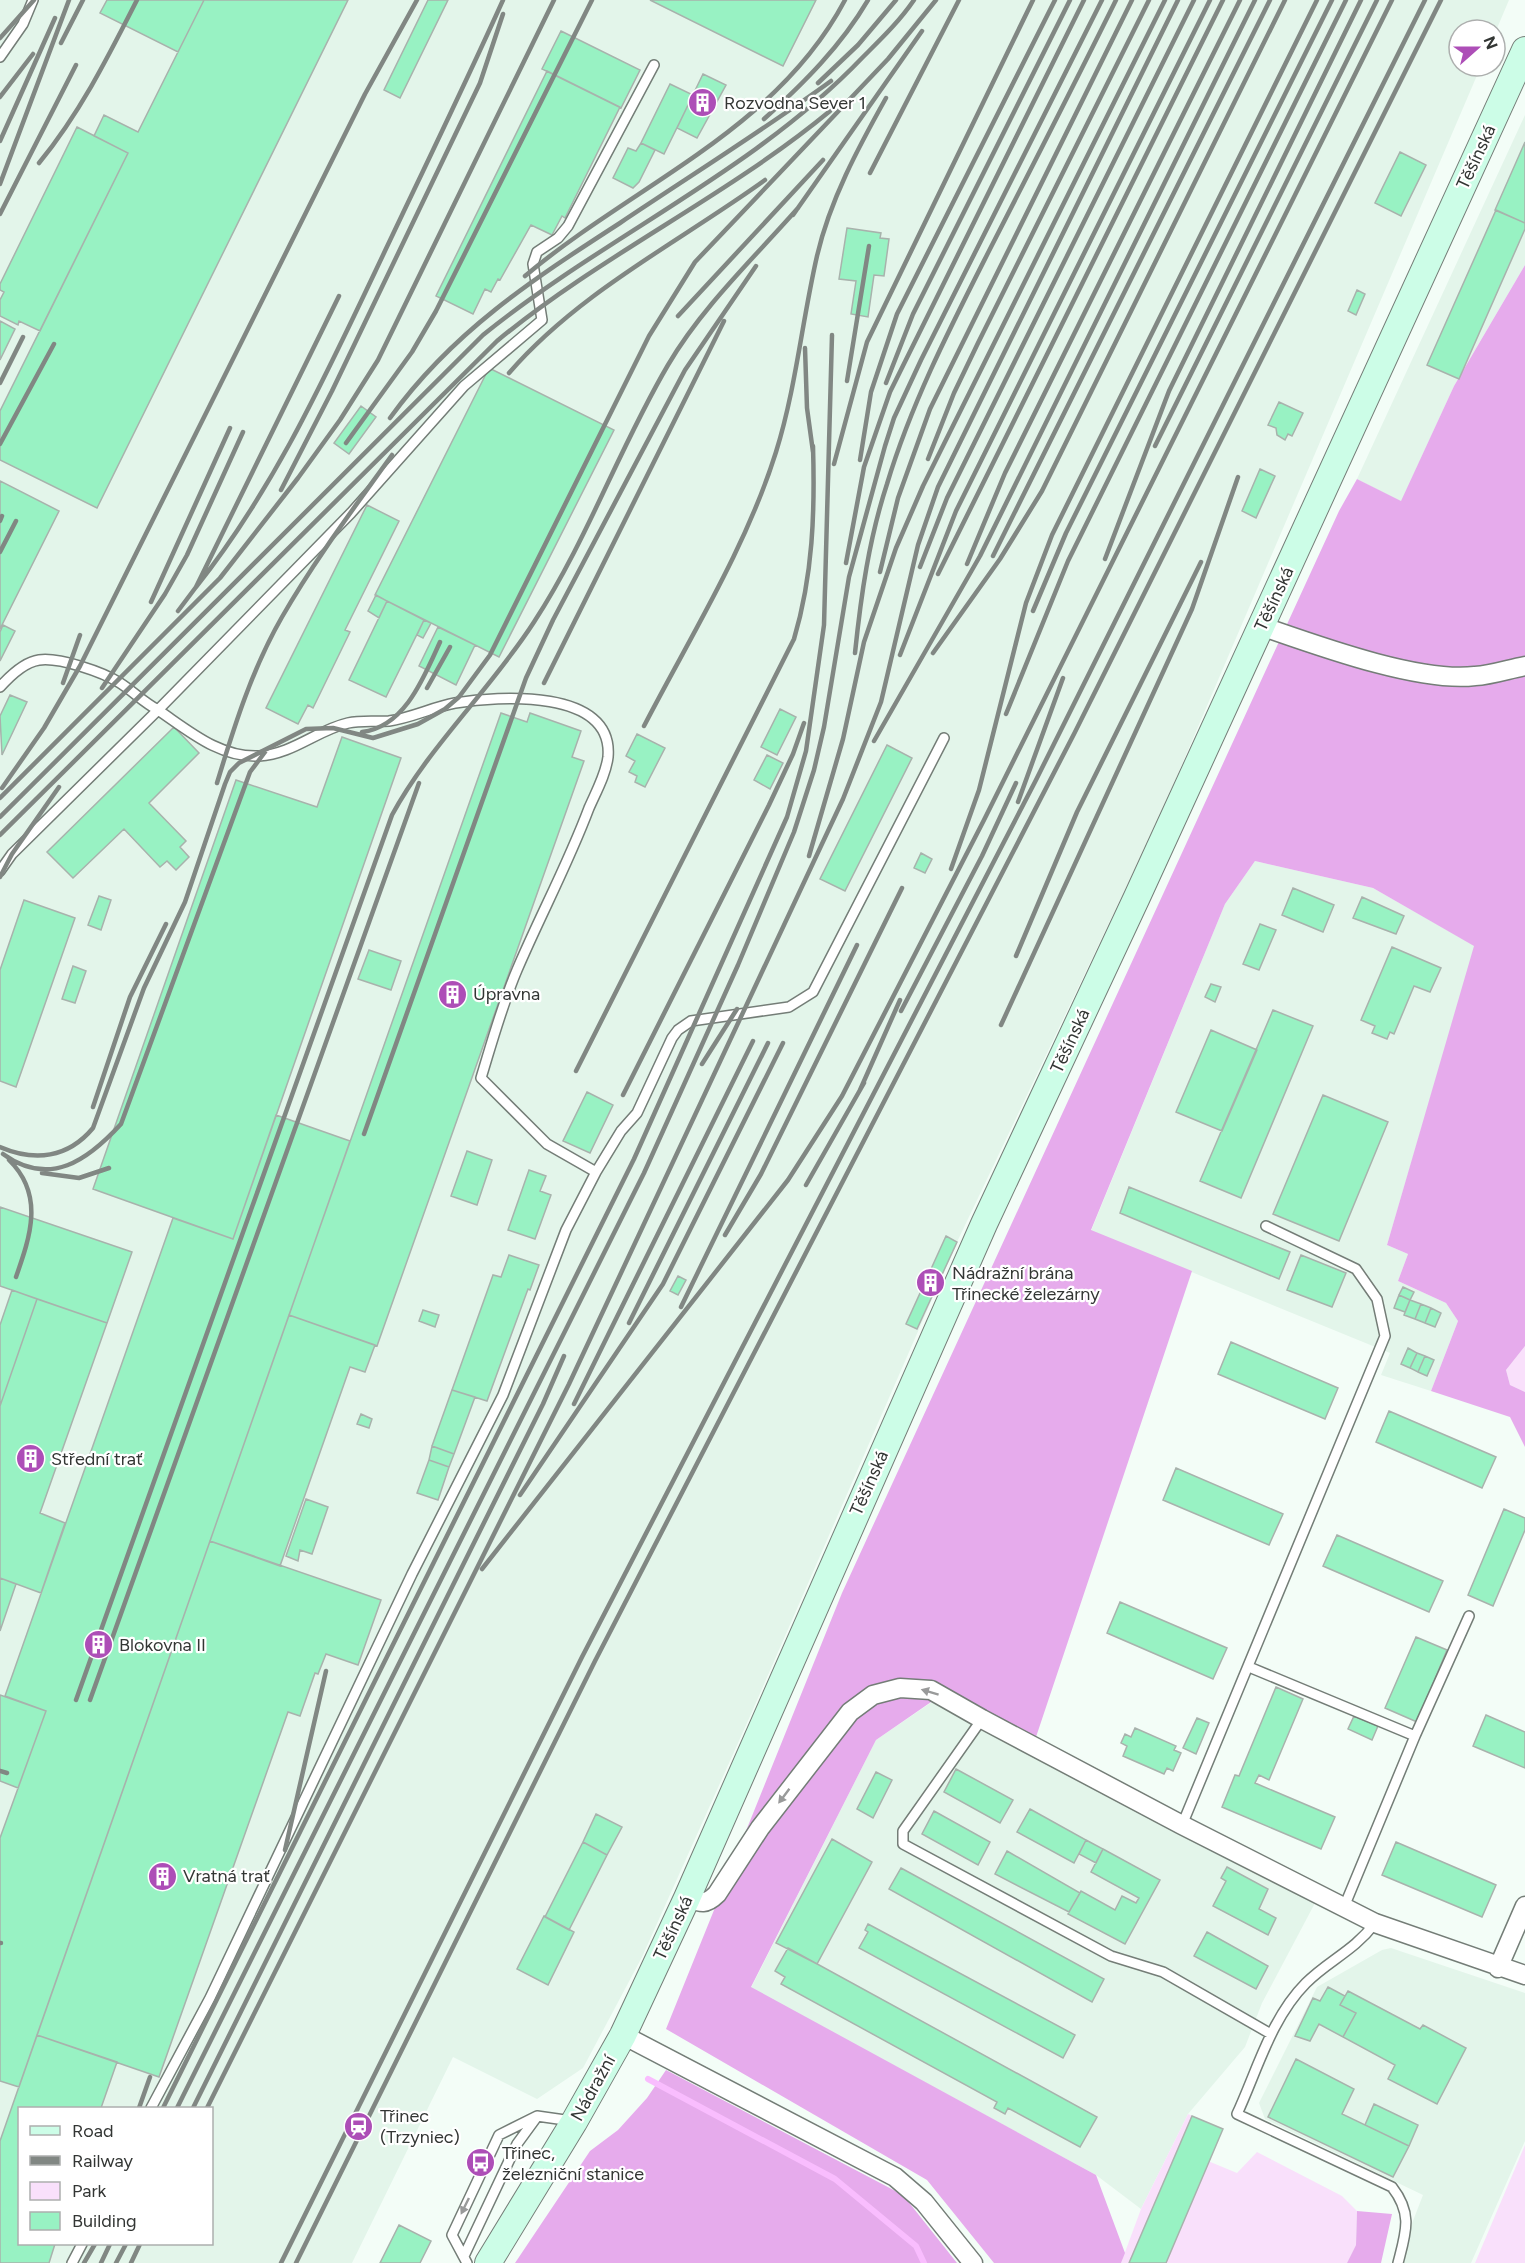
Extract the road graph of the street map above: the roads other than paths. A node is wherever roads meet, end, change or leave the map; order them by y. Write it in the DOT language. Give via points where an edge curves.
graph roads {
  1 [pos="33,0"];
  2 [pos="1525,50"];
  3 [pos="0,57"];
  4 [pos="654,65"];
  5 [pos="1262,626"];
  6 [pos="1525,666"];
  7 [pos="0,687"];
  8 [pos="158,710"];
  9 [pos="944,738"];
  10 [pos="0,871"];
  11 [pos="596,1172"];
  12 [pos="1266,1226"];
  13 [pos="1469,1616"];
  14 [pos="1249,1666"];
  15 [pos="982,1719"];
  16 [pos="1415,1736"];
  17 [pos="1182,1825"];
  18 [pos="687,1898"];
  19 [pos="1525,1906"];
  20 [pos="1344,1907"];
  21 [pos="1375,1923"];
  22 [pos="1498,1968"];
  23 [pos="1525,1976"];
  24 [pos="1271,2034"];
  25 [pos="623,2035"];
  26 [pos="152,2107"];
  27 [pos="537,2116"];
  28 [pos="574,2122"];
  29 [pos="81,2245"];
  30 [pos="465,2259"];
  31 [pos="72,2263"];
  32 [pos="488,2263"];
  33 [pos="973,2263"];
  34 [pos="1398,2263"];
  1 -- 3 [label="lane" via="23,24"];
  2 -- 5 [label="main road, Těšínská"];
  4 -- 8 [label="lane" via="568,226 535,256 542,320 465,386 351,513"];
  5 -- 6 [label="street" via="1313,645 1422,673 1474,677"];
  5 -- 18 [label="main road, Těšínská" via="984,1224"];
  7 -- 8 [label="lane" via="38,660 70,664 117,681"];
  8 -- 10 [label="lane" via="12,854"];
  8 -- 11 [label="lane" via="214,747 260,756 295,748 350,723 391,721 475,700 519,698 573,707 598,722 608,745 603,774 569,861 516,971 481,1078 547,1144"];
  9 -- 11 [label="lane" via="813,992 789,1007 685,1024 672,1038 637,1113"];
  11 -- 26 [label="lane" via="566,1230 503,1395 412,1574 210,1998"];
  12 -- 14 [label="lane" via="1356,1269 1377,1299 1385,1336"];
  13 -- 16 [label="lane"];
  14 -- 16 [label="lane"];
  14 -- 17 [label="lane"];
  15 -- 17 [label="street"];
  15 -- 18 [label="street, one-way" via="931,1690 900,1688 873,1695 850,1712 832,1733 710,1902 702,1904"];
  15 -- 24 [label="lane" via="903,1831 903,1845 1111,1956 1162,1972"];
  16 -- 20 [label="lane"];
  17 -- 20 [label="street"];
  18 -- 25 [label="main road, Těšínská"];
  19 -- 22 [label="street"];
  20 -- 21 [label="street"];
  21 -- 22 [label="street"];
  21 -- 24 [label="lane" via="1360,1942 1305,1984"];
  22 -- 23 [label="street"];
  24 -- 34 [label="lane" via="1237,2114 1392,2187 1403,2200 1408,2223"];
  25 -- 28 [label="main road, Nádražní"];
  25 -- 33 [label="street" via="895,2177 924,2202"];
  27 -- 28 [label="lane"];
  27 -- 30 [label="lane" via="517,2144"];
  27 -- 30 [label="lane, one-way" via="499,2135 452,2235"];
  28 -- 32 [label="main road, Nádražní"];
  29 -- 31 [label="lane"];
}
